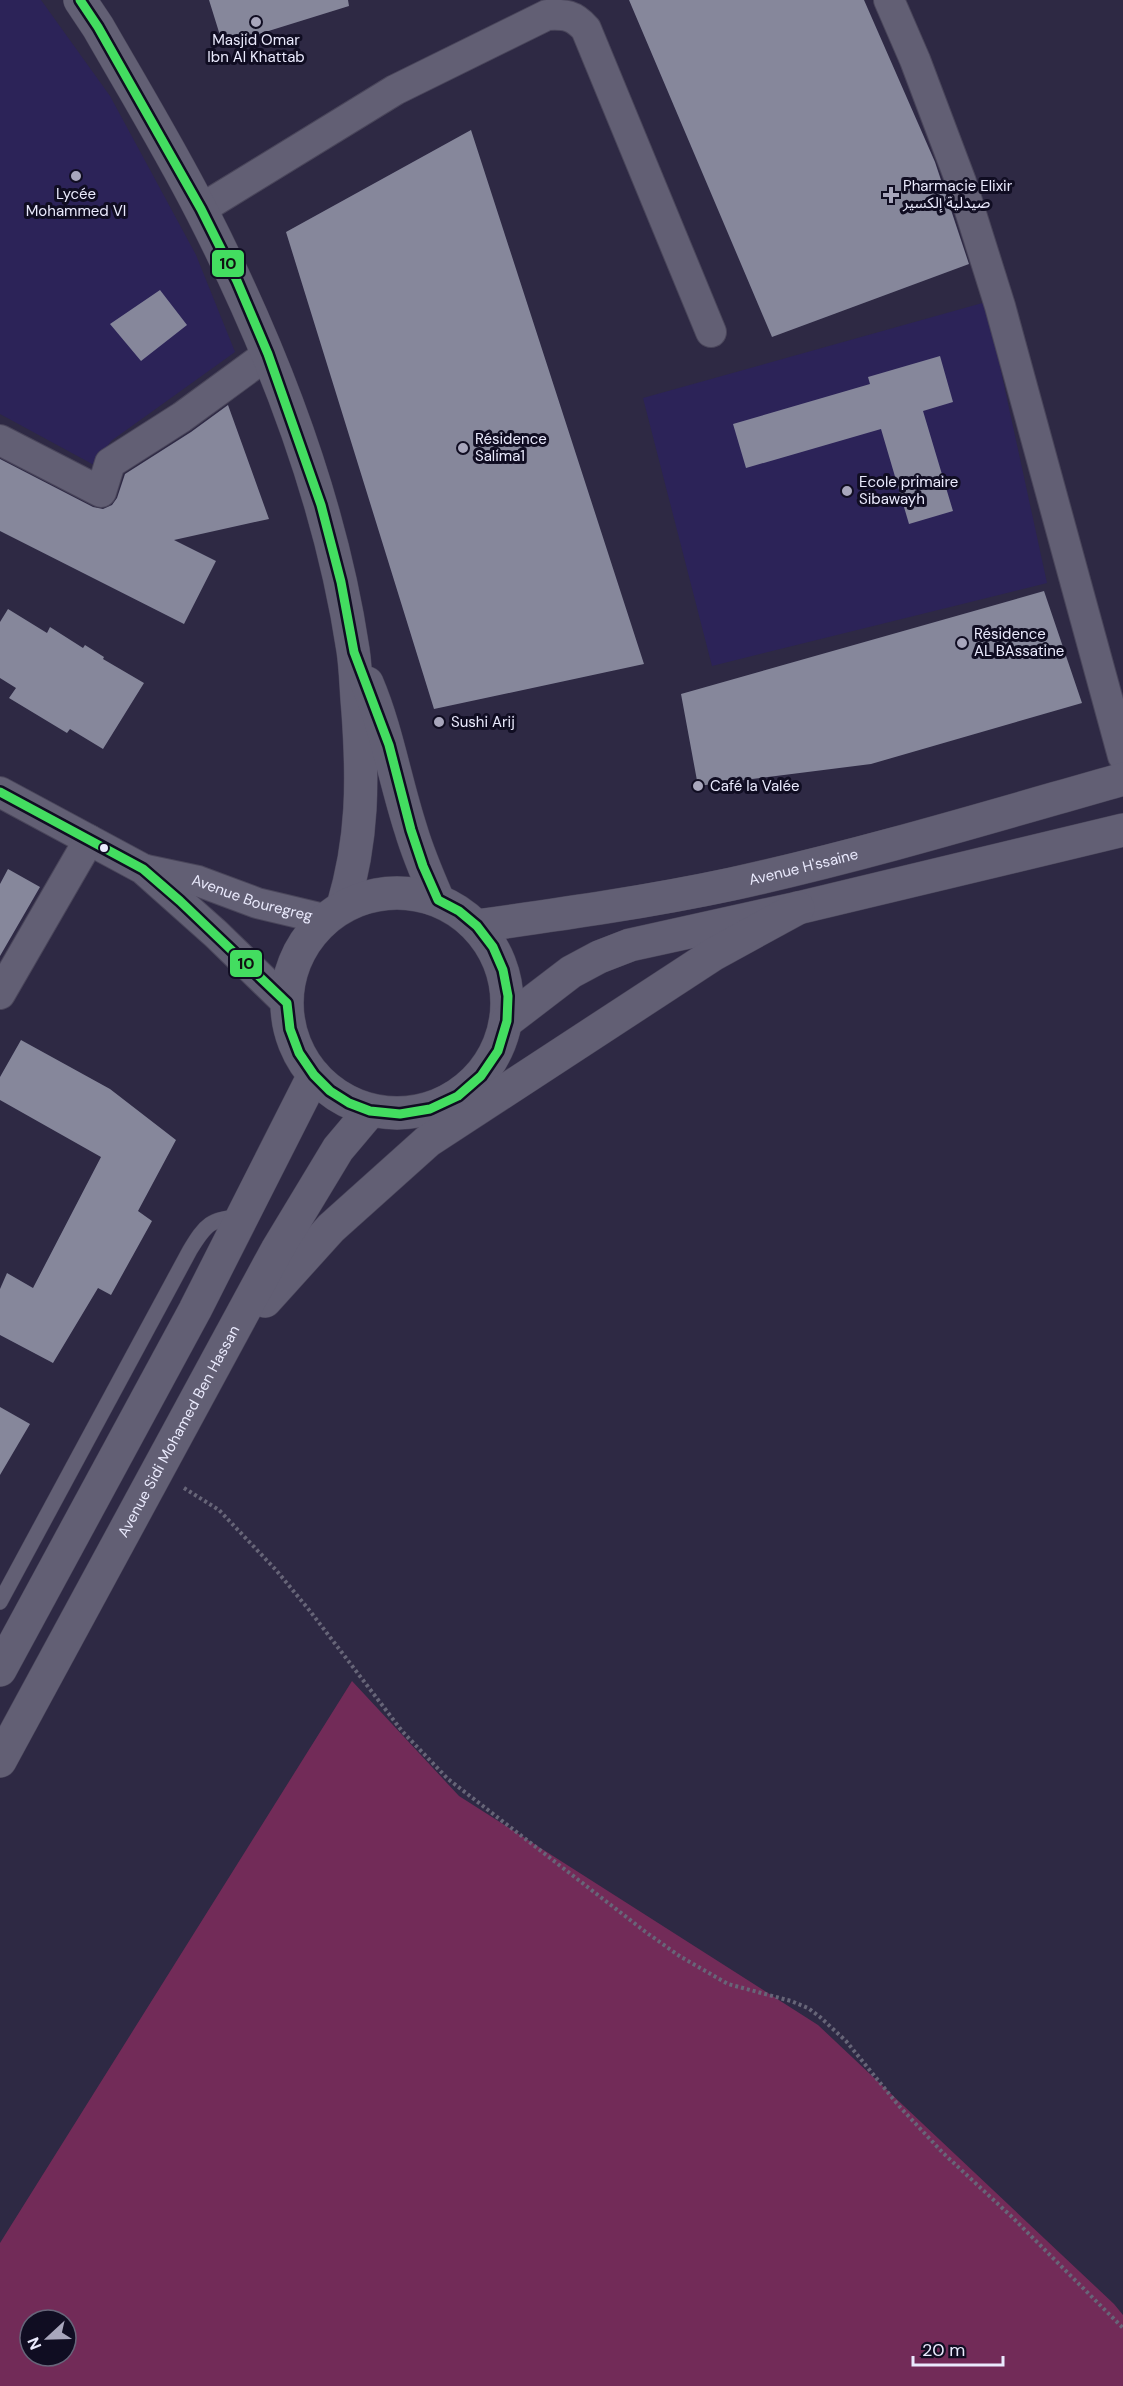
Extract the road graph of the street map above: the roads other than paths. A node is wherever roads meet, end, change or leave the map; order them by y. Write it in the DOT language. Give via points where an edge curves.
graph roads {
  1 [pos="80,0"];
  2 [pos="889,0"];
  3 [pos="201,209"];
  4 [pos="711,332"];
  5 [pos="268,354"];
  6 [pos="0,440"];
  7 [pos="354,652"];
  8 [pos="1123,756"];
  9 [pos="1123,779"];
  10 [pos="0,792"];
  11 [pos="1123,830"];
  12 [pos="89,840"];
  13 [pos="142,869"];
  14 [pos="438,900"];
  15 [pos="798,908"];
  16 [pos="334,913"];
  17 [pos="477,926"];
  18 [pos="0,994"];
  19 [pos="287,1003"];
  20 [pos="507,1021"];
  21 [pos="314,1075"];
  22 [pos="370,1111"];
  23 [pos="241,1217"];
  24 [pos="234,1332"];
  25 [pos="0,1602"];
  26 [pos="0,1670"];
  27 [pos="9,1727"];
  28 [pos="0,1761"];
  1 -- 3 [label="street"];
  2 -- 8 [label="street" via="962,182 1000,306"];
  3 -- 4 [label="street" via="395,90 547,15 562,14 576,18 586,29"];
  3 -- 5 [label="street"];
  5 -- 6 [label="street" via="182,417 110,463 101,492"];
  5 -- 7 [label="street" via="321,505"];
  7 -- 14 [label="street" via="389,746 423,866"];
  7 -- 16 [label="street" via="362,803 352,874"];
  9 -- 17 [label="street, Avenue H'ssaine" via="733,884 630,904"];
  10 -- 12 [label="street, Avenue Bouregreg"];
  11 -- 15 [label="street"];
  12 -- 13 [label="street, Avenue Bouregreg"];
  12 -- 18 [label="street"];
  13 -- 16 [label="street, Avenue Bouregreg" via="189,879 257,903"];
  13 -- 19 [label="street, Avenue Bouregreg"];
  14 -- 16 [label="street" via="390,892 365,897"];
  14 -- 17 [label="street"];
  15 -- 20 [label="street" via="630,945 599,957 571,972"];
  15 -- 24 [label="street" via="714,954 428,1141 331,1228"];
  16 -- 19 [label="street" via="308,937 297,957"];
  17 -- 20 [label="street" via="493,947 503,970"];
  19 -- 21 [label="street" via="290,1029 299,1053"];
  20 -- 22 [label="street" via="498,1051 481,1076 458,1096 430,1109 400,1114"];
  21 -- 22 [label="street" via="330,1091"];
  21 -- 23 [label="street"];
  22 -- 24 [label="street, Avenue Sidi Mohamed Ben Hassan" via="338,1149 301,1207"];
  23 -- 25 [label="lane" via="223,1218 201,1231"];
  23 -- 26 [label="street" via="195,1310"];
  24 -- 27 [label="street, Avenue Sidi Mohamed Ben Hassan"];
  27 -- 28 [label="street, Avenue Sidi Mohamed Ben Hassan"];
}
